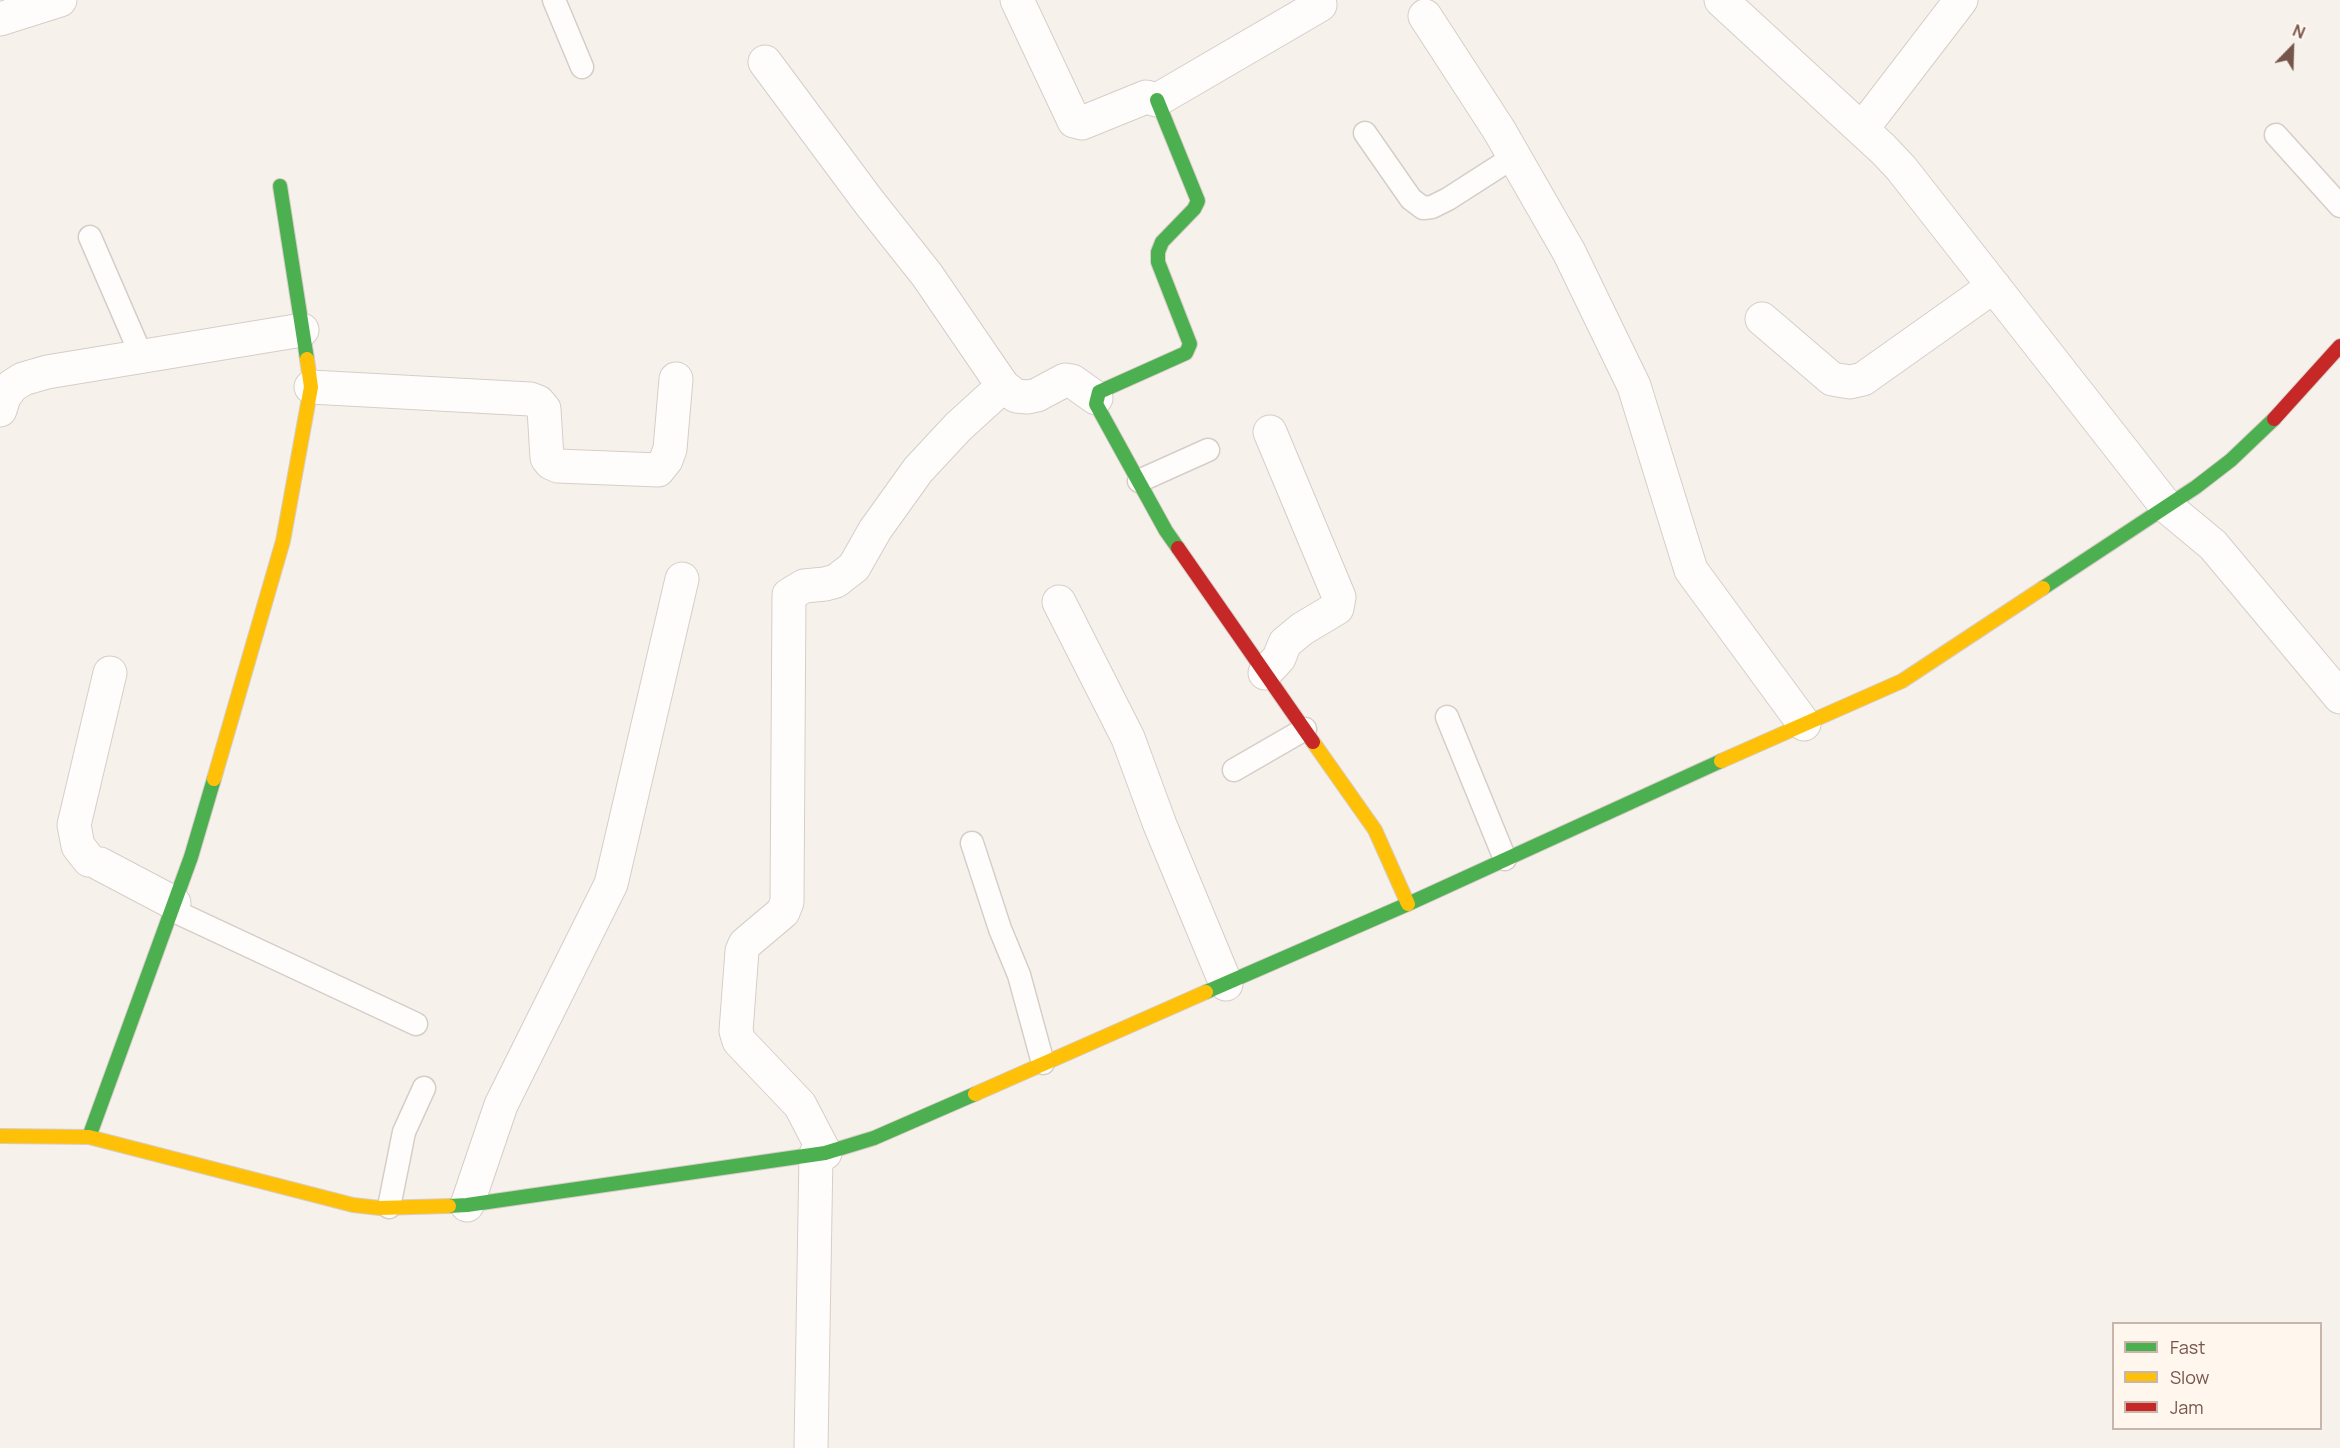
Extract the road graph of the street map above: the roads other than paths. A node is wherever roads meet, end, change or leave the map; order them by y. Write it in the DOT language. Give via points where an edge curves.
graph roads {
  1 [pos="60,0"];
  2 [pos="555,0"];
  3 [pos="1017,0"];
  4 [pos="1720,0"];
  5 [pos="1961,0"];
  6 [pos="1320,5"];
  7 [pos="1425,16"];
  8 [pos="0,19"];
  9 [pos="765,62"];
  10 [pos="582,67"];
  11 [pos="1157,100"];
  12 [pos="1862,129"];
  13 [pos="1365,134"];
  14 [pos="2276,135"];
  15 [pos="1515,156"];
  16 [pos="280,186"];
  17 [pos="2340,206"];
  18 [pos="90,237"];
  19 [pos="1994,286"];
  20 [pos="1762,319"];
  21 [pos="302,330"];
  22 [pos="2340,346"];
  23 [pos="142,357"];
  24 [pos="676,379"];
  25 [pos="1003,386"];
  26 [pos="311,387"];
  27 [pos="1096,398"];
  28 [pos="0,410"];
  29 [pos="1270,432"];
  30 [pos="1208,450"];
  31 [pos="1139,481"];
  32 [pos="2166,506"];
  33 [pos="682,579"];
  34 [pos="1059,602"];
  35 [pos="110,673"];
  36 [pos="1265,673"];
  37 [pos="2340,696"];
  38 [pos="1447,717"];
  39 [pos="1804,724"];
  40 [pos="1305,729"];
  41 [pos="1234,770"];
  42 [pos="972,843"];
  43 [pos="1505,860"];
  44 [pos="1408,904"];
  45 [pos="173,907"];
  46 [pos="1226,984"];
  47 [pos="416,1024"];
  48 [pos="1043,1063"];
  49 [pos="424,1088"];
  50 [pos="0,1136"];
  51 [pos="89,1137"];
  52 [pos="820,1154"];
  53 [pos="467,1205"];
  54 [pos="389,1207"];
  55 [pos="811,1448"];
  1 -- 8 [label="street"];
  2 -- 10 [label="lane"];
  3 -- 11 [label="street" via="1074,121 1085,122 1146,97"];
  4 -- 12 [label="street"];
  5 -- 12 [label="street"];
  6 -- 11 [label="street"];
  7 -- 15 [label="street"];
  9 -- 25 [label="street" via="927,275"];
  11 -- 27 [label="street" via="1198,201 1162,242 1158,252 1158,262 1190,344 1185,353 1099,392"];
  12 -- 19 [label="street" via="1901,168"];
  13 -- 15 [label="lane" via="1411,199 1423,208 1448,199"];
  14 -- 17 [label="lane"];
  15 -- 39 [label="street" via="1569,252 1634,386 1691,570"];
  16 -- 21 [label="street"];
  18 -- 23 [label="lane"];
  19 -- 20 [label="street" via="1863,379 1850,382 1832,379"];
  19 -- 32 [label="street"];
  21 -- 23 [label="street"];
  21 -- 26 [label="street"];
  22 -- 32 [label="street" via="2270,424 2231,460"];
  23 -- 28 [label="street" via="23,379 12,386"];
  24 -- 26 [label="street" via="670,448 658,470 551,463 547,458 544,409 530,399"];
  25 -- 27 [label="street" via="1016,396 1028,397 1065,380"];
  25 -- 52 [label="street" via="918,470 854,567 836,581 804,586 789,595 787,902 783,912 741,951 736,1031 739,1041 800,1105"];
  26 -- 45 [label="street" via="276,570"];
  27 -- 31 [label="street"];
  29 -- 36 [label="street" via="1339,597 1337,608 1285,643 1279,658"];
  30 -- 31 [label="lane"];
  31 -- 36 [label="street" via="1166,531"];
  32 -- 37 [label="street" via="2213,545"];
  32 -- 39 [label="street" via="1902,681"];
  33 -- 53 [label="street" via="611,884 501,1105"];
  34 -- 46 [label="street" via="1128,738"];
  35 -- 45 [label="street" via="74,825 78,846 95,862"];
  36 -- 40 [label="street"];
  38 -- 43 [label="lane"];
  39 -- 43 [label="street"];
  40 -- 41 [label="lane"];
  40 -- 44 [label="street" via="1380,839"];
  42 -- 48 [label="lane" via="1019,975"];
  43 -- 44 [label="street"];
  44 -- 46 [label="street"];
  45 -- 47 [label="lane"];
  45 -- 51 [label="street"];
  46 -- 48 [label="street"];
  48 -- 52 [label="street" via="874,1137"];
  49 -- 54 [label="lane" via="405,1132"];
  50 -- 51 [label="street"];
  51 -- 54 [label="street" via="353,1204"];
  52 -- 53 [label="street"];
  52 -- 55 [label="street"];
  53 -- 54 [label="street"];
}
